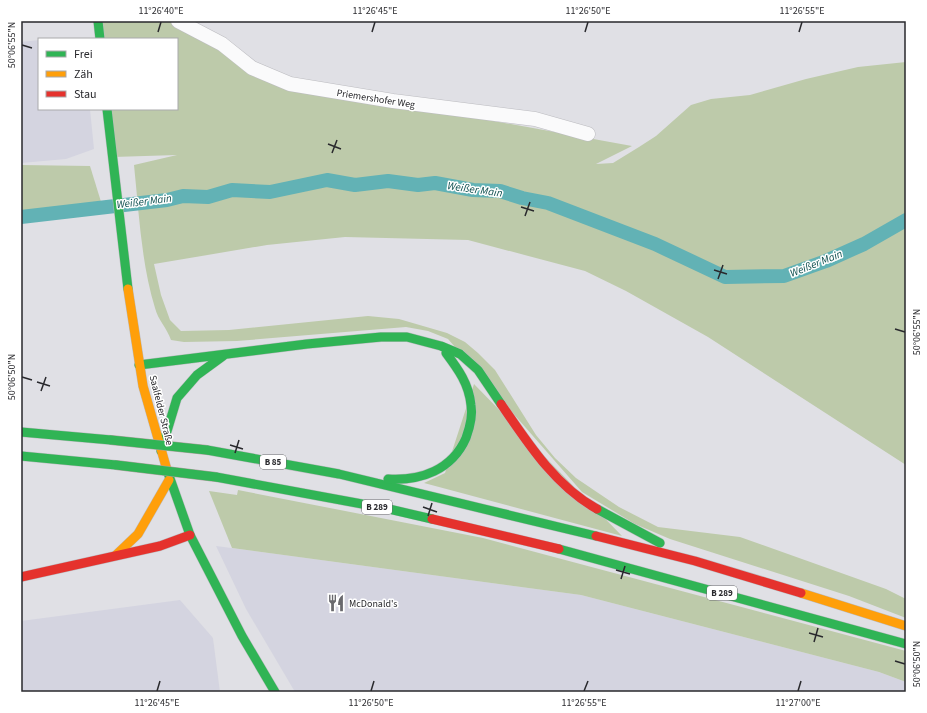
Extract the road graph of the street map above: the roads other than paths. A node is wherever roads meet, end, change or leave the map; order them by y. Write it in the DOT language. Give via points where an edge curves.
graph roads {
  1 [pos="98,21"];
  2 [pos="178,21"];
  3 [pos="100,38"];
  4 [pos="108,110"];
  5 [pos="588,134"];
  6 [pos="441,346"];
  7 [pos="224,355"];
  8 [pos="139,365"];
  9 [pos="21,432"];
  10 [pos="161,451"];
  11 [pos="21,456"];
  12 [pos="339,474"];
  13 [pos="169,480"];
  14 [pos="190,535"];
  15 [pos="113,557"];
  16 [pos="695,561"];
  17 [pos="21,577"];
  18 [pos="906,626"];
  19 [pos="906,644"];
  20 [pos="257,662"];
  21 [pos="261,684"];
  22 [pos="275,692"];
  1 -- 3 [label="main road"];
  2 -- 5 [label="street, Priemershofer Weg" via="222,44 252,68 290,84 393,102 535,119"];
  4 -- 8 [label="main road, Saalfelder Straße"];
  6 -- 7 [label="main road" via="407,337 381,337"];
  6 -- 12 [label="main road" via="462,374 470,394 473,409 471,423 462,447 442,466 425,476 398,480"];
  6 -- 16 [label="main road" via="460,354 478,370 527,443 557,478 588,504"];
  7 -- 8 [label="main road"];
  7 -- 10 [label="main road" via="197,375 177,398"];
  8 -- 10 [label="main road, Saalfelder Straße"];
  9 -- 12 [label="main road, B 85, bridge" via="207,450"];
  10 -- 13 [label="main road, Saalfelder Straße"];
  11 -- 19 [label="main road, B 289, bridge" via="216,477 389,509 537,543"];
  12 -- 16 [label="main road, B 289"];
  13 -- 14 [label="main road, Saalfelder Straße"];
  13 -- 15 [label="main road" via="138,534"];
  14 -- 15 [label="main road" via="160,546"];
  14 -- 20 [label="main road, Saalfelder Straße"];
  15 -- 17 [label="main road"];
  16 -- 18 [label="main road, B 289"];
  20 -- 21 [label="main road"];
  20 -- 22 [label="main road, Saalfelder Straße"];
}
